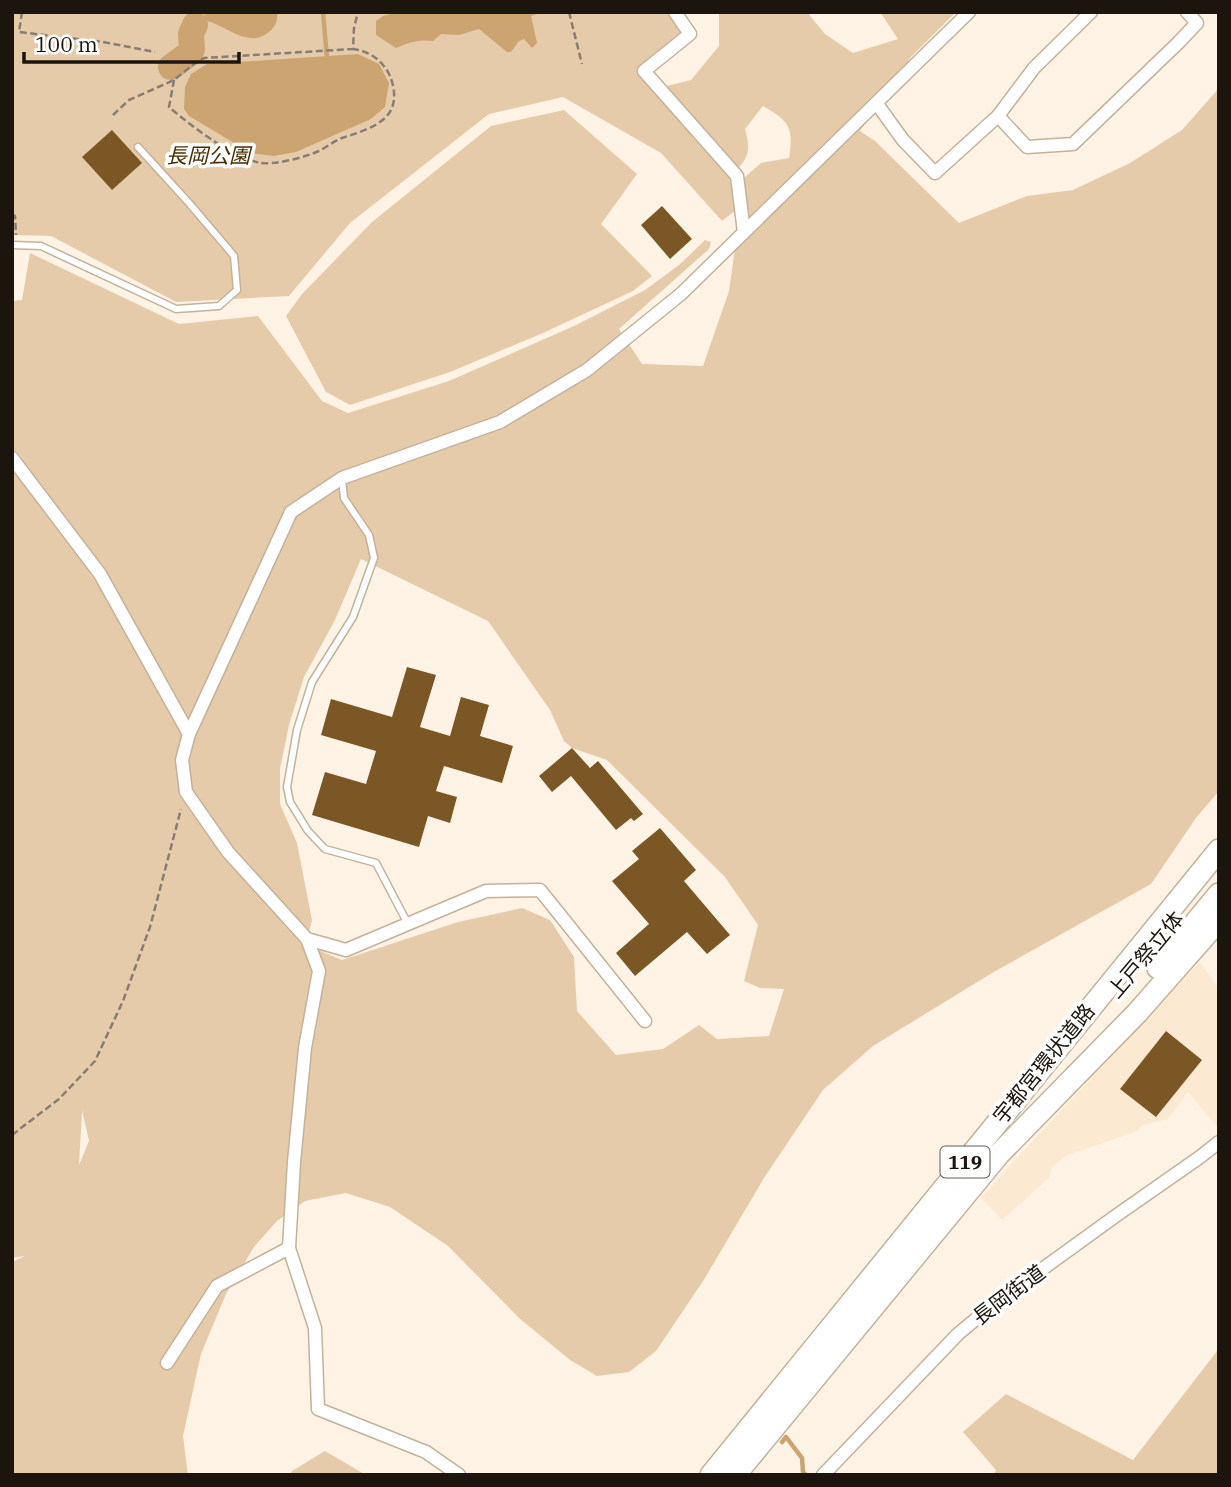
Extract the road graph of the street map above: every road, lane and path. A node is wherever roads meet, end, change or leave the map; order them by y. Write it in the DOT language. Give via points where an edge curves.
graph roads {
  1 [pos="22,12"];
  2 [pos="358,12"];
  3 [pos="569,12"];
  4 [pos="674,12"];
  5 [pos="969,12"];
  6 [pos="1091,12"];
  7 [pos="1187,12"];
  8 [pos="354,49"];
  9 [pos="155,52"];
  10 [pos="582,64"];
  11 [pos="174,80"];
  12 [pos="877,104"];
  13 [pos="113,115"];
  14 [pos="998,116"];
  15 [pos="138,147"];
  16 [pos="12,214"];
  17 [pos="744,232"];
  18 [pos="14,246"];
  19 [pos="12,458"];
  20 [pos="342,478"];
  21 [pos="189,734"];
  22 [pos="186,792"];
  23 [pos="1219,850"];
  24 [pos="1219,869"];
  25 [pos="1219,894"];
  26 [pos="1219,919"];
  27 [pos="408,924"];
  28 [pos="307,939"];
  29 [pos="645,1021"];
  30 [pos="988,1133"];
  31 [pos="12,1135"];
  32 [pos="1219,1142"];
  33 [pos="999,1154"];
  34 [pos="289,1248"];
  35 [pos="167,1363"];
  36 [pos="459,1475"];
  37 [pos="711,1475"];
  38 [pos="735,1475"];
  39 [pos="823,1475"];
  1 -- 9 [label="path" via="19,32"];
  2 -- 8 [label="path"];
  3 -- 10 [label="path"];
  4 -- 17 [label="street" via="690,34 644,71 737,176"];
  5 -- 12 [label="street"];
  6 -- 14 [label="street" via="1034,68"];
  7 -- 14 [label="street" via="1197,23 1073,144 1027,147"];
  8 -- 11 [label="path" via="204,58"];
  8 -- 11 [label="path" via="382,62 393,82 394,102 386,117 319,151 264,164 220,144 170,107"];
  11 -- 13 [label="path" via="129,100"];
  12 -- 14 [label="street" via="935,173"];
  12 -- 17 [label="street"];
  15 -- 18 [label="lane" via="234,256 237,290 219,306 176,309 41,246"];
  16 -- 18 [label="path"];
  17 -- 20 [label="street" via="681,294 587,370 500,422"];
  19 -- 21 [label="street" via="100,575"];
  20 -- 21 [label="street" via="291,512"];
  20 -- 27 [label="lane" via="344,498 369,535 374,558 353,617 312,682 287,787 290,802 325,849 376,863"];
  21 -- 22 [label="street" via="182,760"];
  22 -- 28 [label="street" via="228,852"];
  22 -- 31 [label="path" via="150,927 95,1061 59,1099"];
  23 -- 30 [label="highway, 宇都宮環状道路 / 119"];
  24 -- 30 [label="highway, 上戸祭立体 / 119"];
  25 -- 33 [label="highway, 上戸祭立体 / 119"];
  26 -- 33 [label="highway, 宇都宮環状道路 / 119" via="1137,1013"];
  27 -- 28 [label="street" via="346,950"];
  27 -- 29 [label="street" via="486,891 540,890"];
  28 -- 34 [label="street" via="319,971 305,1048"];
  30 -- 37 [label="highway, 宇都宮環状道路 / 119"];
  32 -- 39 [label="street, 長岡街道" via="967,1326"];
  33 -- 38 [label="highway, 宇都宮環状道路 / 119"];
  34 -- 35 [label="street" via="217,1286"];
  34 -- 36 [label="street" via="315,1328 318,1409 426,1452"];
}
